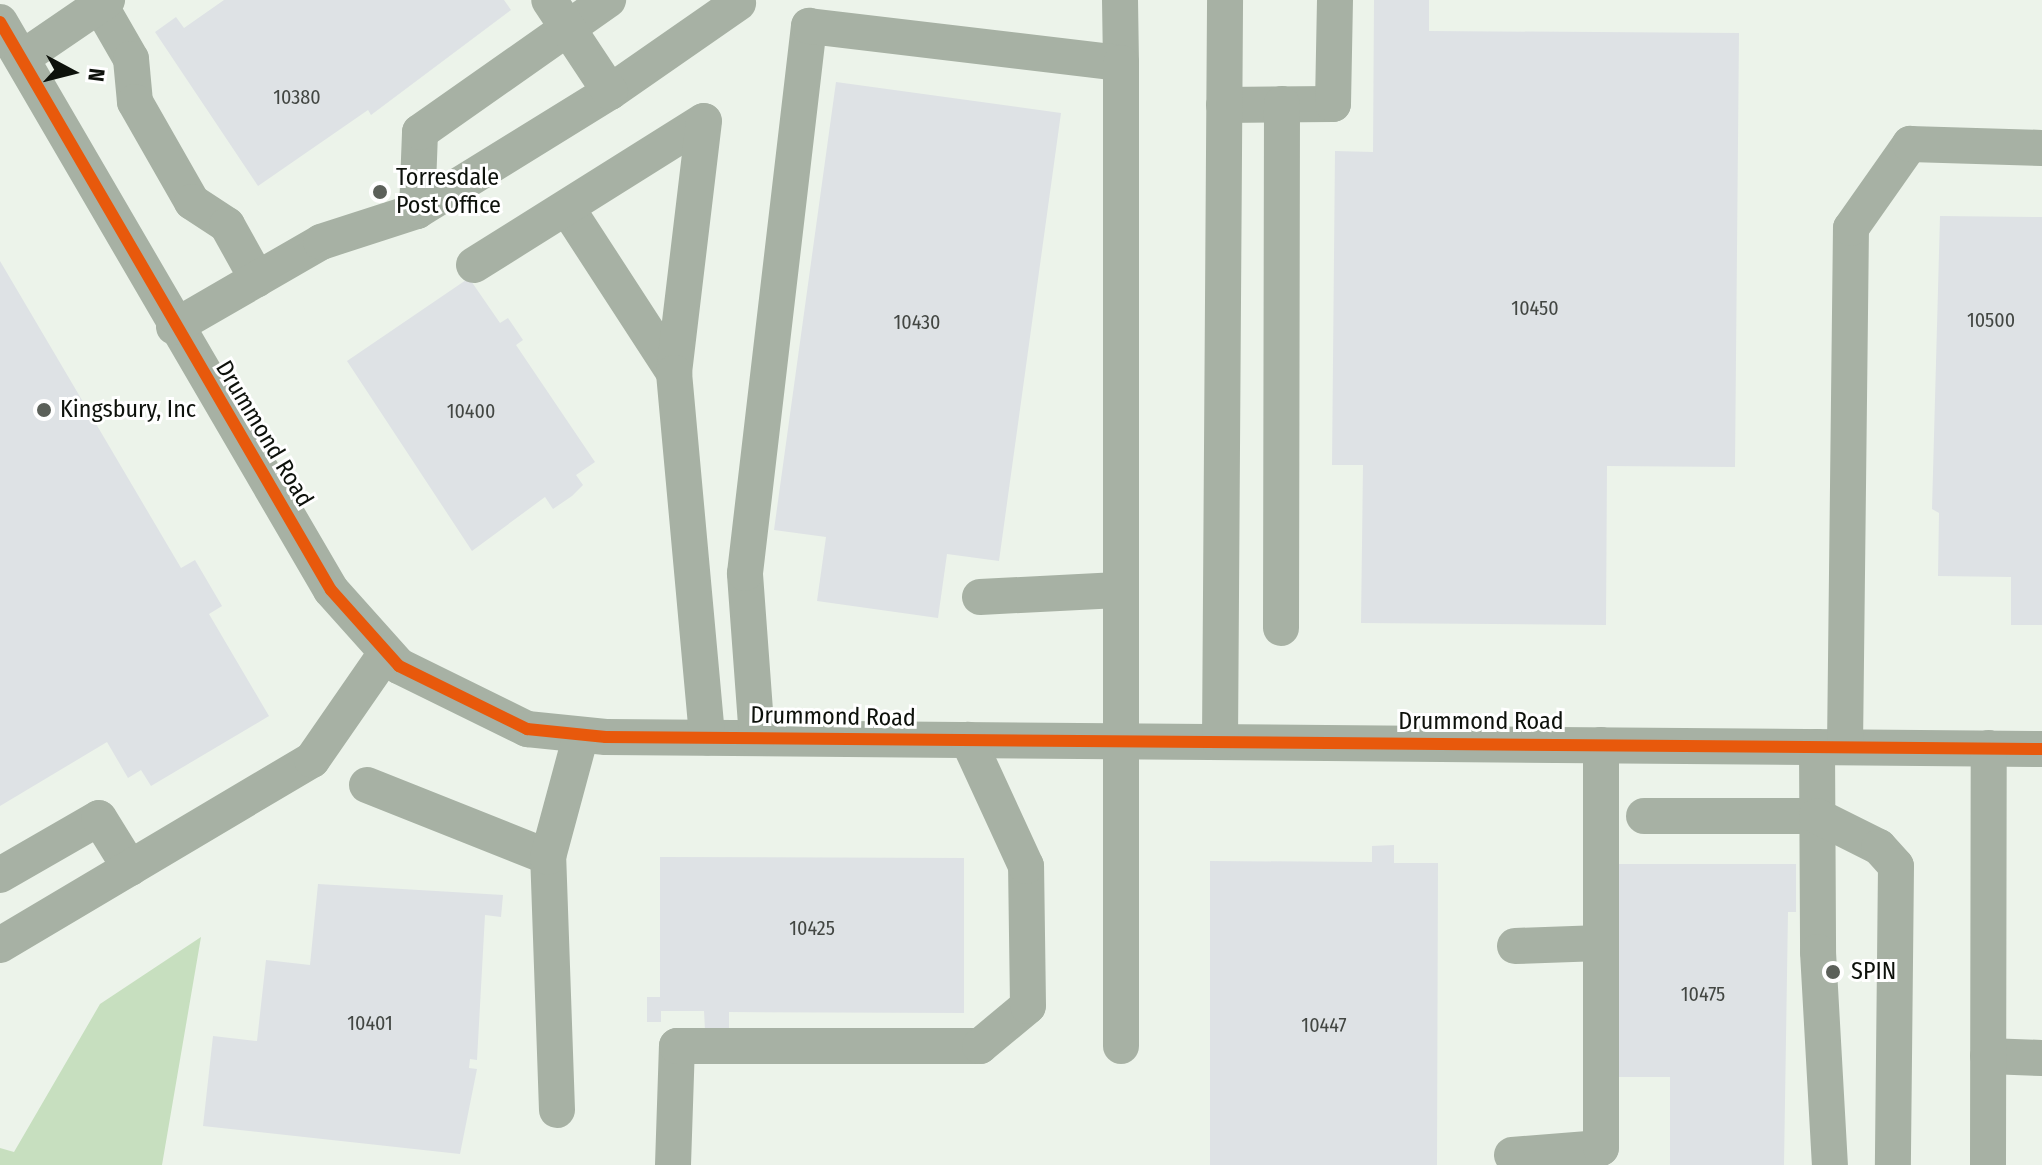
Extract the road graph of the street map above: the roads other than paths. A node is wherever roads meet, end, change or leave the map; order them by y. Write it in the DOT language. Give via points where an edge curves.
graph roads {
  1 [pos="1120,0"];
  2 [pos="1225,0"];
  3 [pos="1335,0"];
  4 [pos="104,3"];
  5 [pos="738,3"];
  6 [pos="579,8"];
  7 [pos="820,13"];
  8 [pos="0,22"];
  9 [pos="22,58"];
  10 [pos="1121,63"];
  11 [pos="610,92"];
  12 [pos="1282,104"];
  13 [pos="1224,105"];
  14 [pos="2042,148"];
  15 [pos="567,208"];
  16 [pos="417,211"];
  17 [pos="474,265"];
  18 [pos="257,279"];
  19 [pos="174,327"];
  20 [pos="674,373"];
  21 [pos="1222,451"];
  22 [pos="1281,453"];
  23 [pos="1118,590"];
  24 [pos="980,597"];
  25 [pos="1281,628"];
  26 [pos="386,653"];
  27 [pos="581,735"];
  28 [pos="707,738"];
  29 [pos="757,738"];
  30 [pos="968,740"];
  31 [pos="1117,741"];
  32 [pos="1220,742"];
  33 [pos="1601,745"];
  34 [pos="1831,747"];
  35 [pos="1989,748"];
  36 [pos="2042,749"];
  37 [pos="367,785"];
  38 [pos="1644,816"];
  39 [pos="1817,816"];
  40 [pos="548,857"];
  41 [pos="130,868"];
  42 [pos="0,875"];
  43 [pos="1601,943"];
  44 [pos="0,945"];
  45 [pos="1515,946"];
  46 [pos="1121,1046"];
  47 [pos="1988,1056"];
  48 [pos="2042,1058"];
  49 [pos="557,1110"];
  50 [pos="1512,1155"];
  51 [pos="673,1165"];
  52 [pos="1830,1165"];
  53 [pos="1893,1165"];
  54 [pos="1988,1165"];
  1 -- 10 [label="street"];
  2 -- 13 [label="street"];
  3 -- 12 [label="street" via="1333,104"];
  4 -- 9 [label="street"];
  4 -- 18 [label="street" via="131,59 135,102 185,190 227,225"];
  5 -- 11 [label="street"];
  6 -- 11 [label="street"];
  6 -- 16 [label="street" via="420,132"];
  7 -- 10 [label="street"];
  7 -- 29 [label="street" via="745,573"];
  8 -- 9 [label="street, Drummond Road"];
  9 -- 19 [label="street, Drummond Road"];
  10 -- 23 [label="street"];
  11 -- 16 [label="street"];
  12 -- 13 [label="street"];
  12 -- 22 [label="street"];
  13 -- 21 [label="street"];
  14 -- 34 [label="street" via="1910,144 1851,228"];
  15 -- 17 [label="street"];
  15 -- 20 [label="street"];
  15 -- 20 [label="street" via="704,121"];
  16 -- 18 [label="street" via="321,242"];
  18 -- 19 [label="street"];
  19 -- 26 [label="street, Drummond Road" via="331,590"];
  20 -- 28 [label="street"];
  21 -- 22 [label="street"];
  21 -- 32 [label="street"];
  22 -- 25 [label="street"];
  23 -- 24 [label="street"];
  23 -- 31 [label="street"];
  26 -- 27 [label="street, Drummond Road" via="458,701 527,729"];
  26 -- 41 [label="street" via="312,760"];
  27 -- 28 [label="street, Drummond Road"];
  27 -- 40 [label="street"];
  28 -- 29 [label="street, Drummond Road"];
  29 -- 30 [label="street, Drummond Road"];
  30 -- 31 [label="street, Drummond Road"];
  30 -- 51 [label="street" via="1026,866 1028,1006 980,1046 677,1046"];
  31 -- 32 [label="street, Drummond Road"];
  31 -- 46 [label="street"];
  32 -- 33 [label="street, Drummond Road"];
  33 -- 34 [label="street, Drummond Road"];
  33 -- 43 [label="street"];
  34 -- 35 [label="street, Drummond Road"];
  34 -- 39 [label="street"];
  35 -- 36 [label="street, Drummond Road"];
  35 -- 47 [label="street"];
  37 -- 40 [label="street"];
  38 -- 39 [label="street"];
  39 -- 52 [label="street"];
  39 -- 53 [label="street" via="1879,847 1896,866"];
  40 -- 49 [label="street"];
  41 -- 42 [label="street" via="99,818"];
  41 -- 44 [label="street"];
  43 -- 45 [label="street"];
  43 -- 50 [label="street" via="1601,1148"];
  47 -- 48 [label="street"];
  47 -- 54 [label="street"];
}
